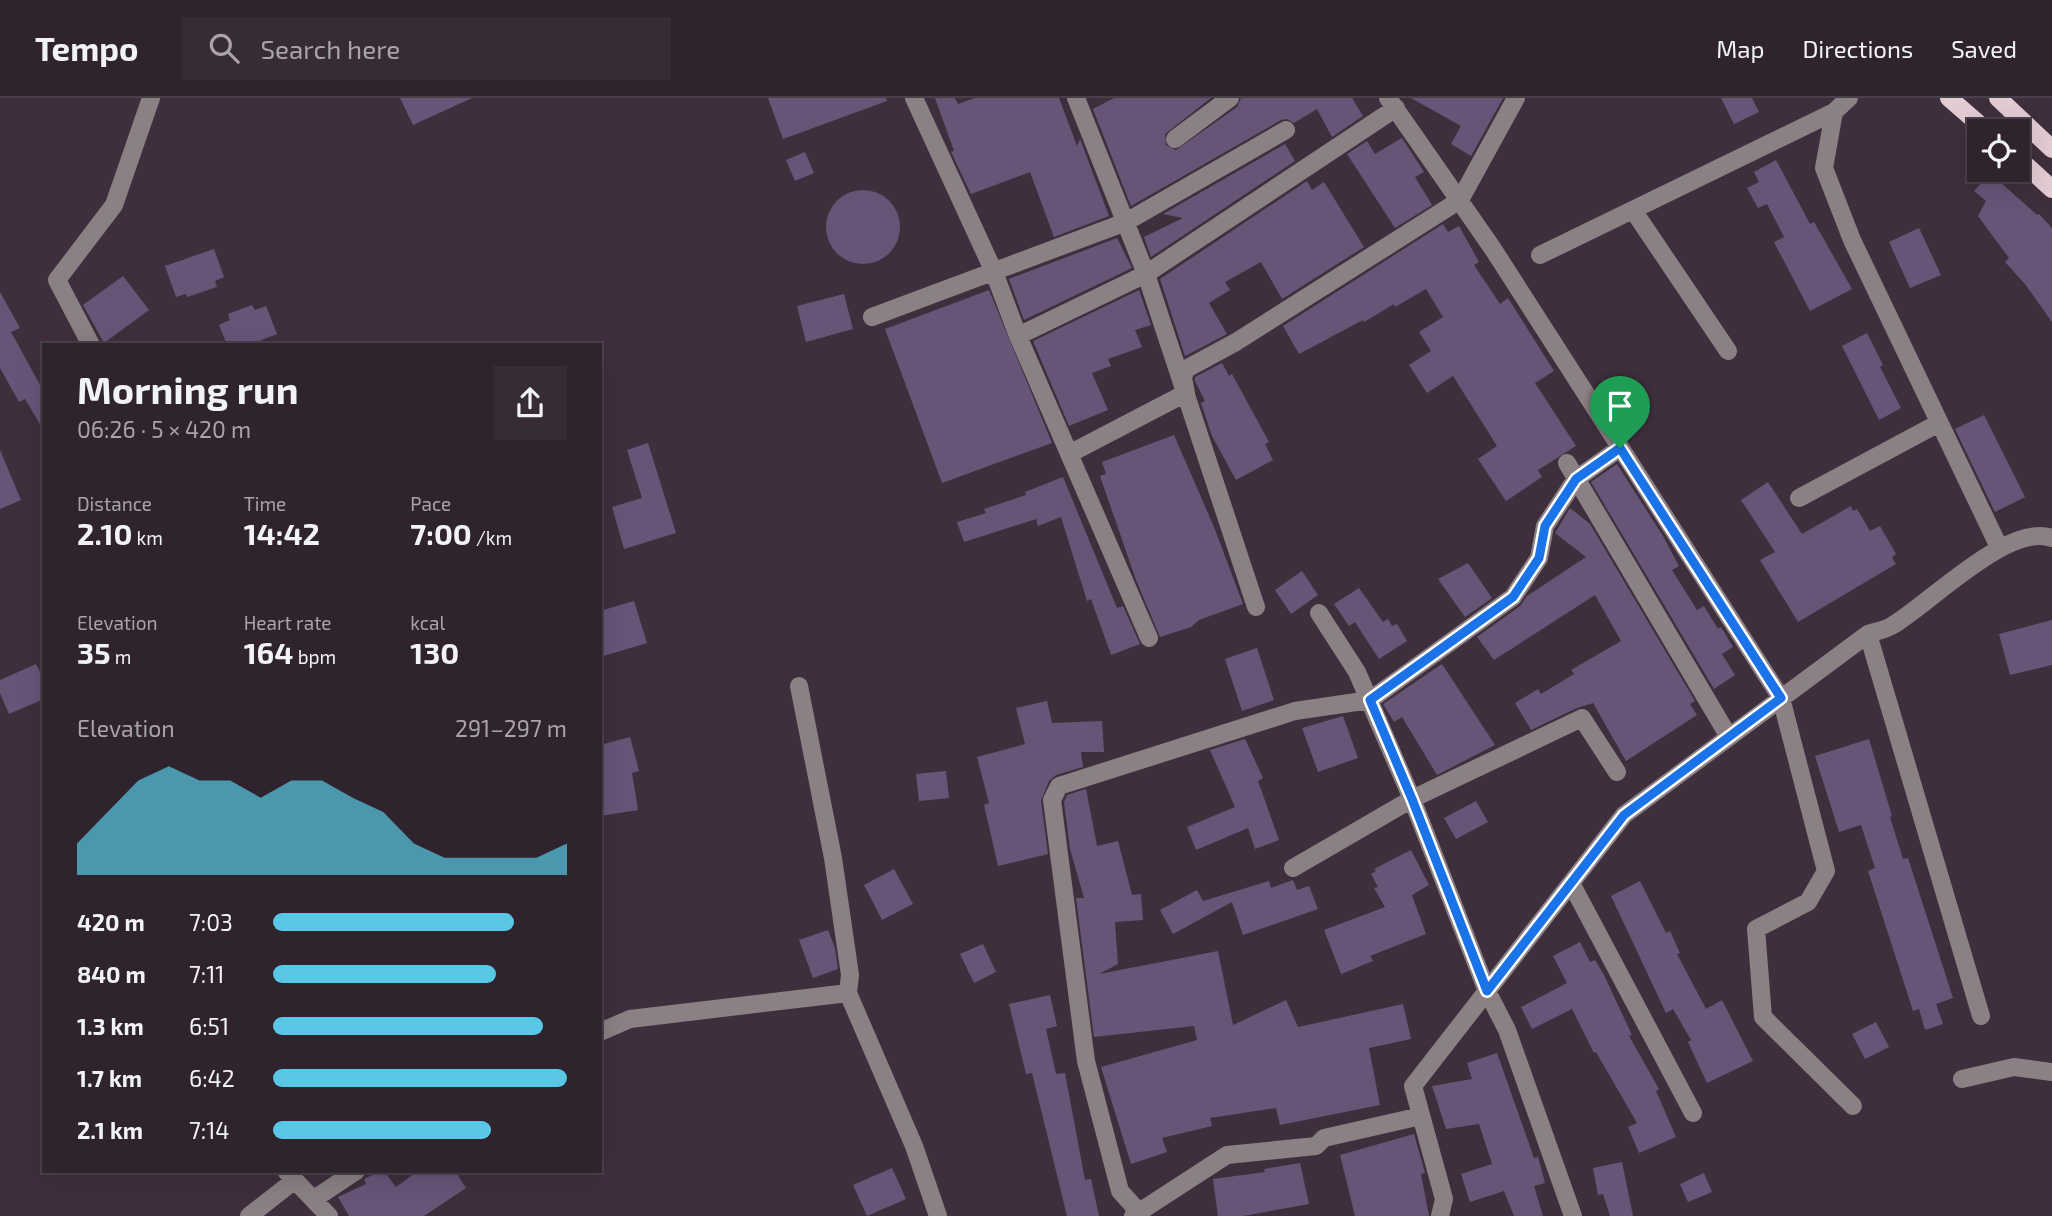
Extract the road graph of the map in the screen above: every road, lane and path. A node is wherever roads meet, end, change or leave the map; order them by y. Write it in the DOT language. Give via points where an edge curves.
graph roads {
  1 [pos="150,98"];
  2 [pos="914,98"];
  3 [pos="1076,98"];
  4 [pos="1230,98"];
  5 [pos="1516,98"];
  6 [pos="1849,98"];
  7 [pos="1949,98"];
  8 [pos="1998,98"];
  9 [pos="1392,103"];
  10 [pos="1834,112"];
  11 [pos="1973,119"];
  12 [pos="1286,130"];
  13 [pos="1175,139"];
  14 [pos="2052,149"];
  15 [pos="2030,169"];
  16 [pos="2052,189"];
  17 [pos="1460,200"];
  18 [pos="1633,210"];
  19 [pos="1126,222"];
  20 [pos="1541,255"];
  21 [pos="994,272"];
  22 [pos="1146,274"];
  23 [pos="872,317"];
  24 [pos="1018,337"];
  25 [pos="90,343"];
  26 [pos="1728,351"];
  27 [pos="1186,393"];
  28 [pos="1939,423"];
  29 [pos="1620,448"];
  30 [pos="1069,454"];
  31 [pos="1572,471"];
  32 [pos="1799,498"];
  33 [pos="2052,538"];
  34 [pos="1999,547"];
  35 [pos="1256,607"];
  36 [pos="1319,613"];
  37 [pos="1868,634"];
  38 [pos="1149,638"];
  39 [pos="799,686"];
  40 [pos="1781,698"];
  41 [pos="1370,700"];
  42 [pos="1729,737"];
  43 [pos="1617,772"];
  44 [pos="1412,799"];
  45 [pos="1293,867"];
  46 [pos="1571,883"];
  47 [pos="1487,991"];
  48 [pos="848,993"];
  49 [pos="1981,1016"];
  50 [pos="602,1031"];
  51 [pos="2052,1072"];
  52 [pos="1962,1079"];
  53 [pos="1853,1106"];
  54 [pos="1693,1113"];
  55 [pos="1421,1116"];
  56 [pos="353,1173"];
  57 [pos="291,1176"];
  58 [pos="314,1199"];
  59 [pos="1135,1213"];
  60 [pos="249,1216"];
  61 [pos="329,1216"];
  62 [pos="938,1216"];
  63 [pos="1440,1216"];
  64 [pos="1573,1216"];
  1 -- 25 [label="street" via="114,205 57,280"];
  2 -- 21 [label="street"];
  3 -- 19 [label="street"];
  4 -- 13 [label="street"];
  5 -- 17 [label="street"];
  6 -- 10 [label="street"];
  7 -- 11 [label="main road"];
  8 -- 14 [label="main road"];
  9 -- 17 [label="street"];
  9 -- 22 [label="street"];
  10 -- 18 [label="street"];
  10 -- 28 [label="street" via="1824,168 1852,240"];
  12 -- 19 [label="street"];
  15 -- 16 [label="main road"];
  17 -- 27 [label="street" via="1186,369"];
  17 -- 29 [label="street"];
  18 -- 20 [label="street"];
  18 -- 26 [label="street"];
  19 -- 21 [label="street"];
  19 -- 22 [label="street"];
  21 -- 23 [label="street"];
  21 -- 24 [label="street"];
  22 -- 24 [label="street"];
  22 -- 27 [label="street"];
  24 -- 30 [label="street"];
  27 -- 30 [label="street"];
  27 -- 35 [label="street"];
  28 -- 32 [label="street"];
  28 -- 34 [label="street"];
  29 -- 31 [label="street"];
  29 -- 40 [label="street"];
  30 -- 38 [label="street"];
  31 -- 41 [label="street" via="1545,526 1539,558 1513,597"];
  31 -- 42 [label="street"];
  33 -- 34 [label="street" via="2042,534"];
  34 -- 37 [label="street" via="1891,626"];
  36 -- 41 [label="street"];
  37 -- 40 [label="street"];
  37 -- 49 [label="street"];
  39 -- 48 [label="street" via="833,858 850,975"];
  40 -- 42 [label="street"];
  40 -- 53 [label="street" via="1826,871 1808,902 1756,929 1763,1017"];
  41 -- 44 [label="street"];
  41 -- 59 [label="street" via="1295,710 1059,786 1052,800 1087,1061 1120,1192"];
  42 -- 46 [label="street" via="1624,815"];
  43 -- 44 [label="street" via="1582,718"];
  44 -- 45 [label="street"];
  44 -- 47 [label="street"];
  46 -- 47 [label="street"];
  46 -- 54 [label="street"];
  47 -- 55 [label="street" via="1413,1086"];
  47 -- 64 [label="street" via="1507,1030"];
  48 -- 50 [label="street" via="630,1019"];
  48 -- 62 [label="street" via="914,1146"];
  51 -- 52 [label="street" via="2014,1067"];
  55 -- 59 [label="street" via="1324,1138 1317,1146 1227,1155"];
  55 -- 63 [label="street" via="1444,1199"];
  56 -- 58 [label="street"];
  57 -- 58 [label="street"];
  57 -- 60 [label="street"];
  58 -- 61 [label="street"];
}
